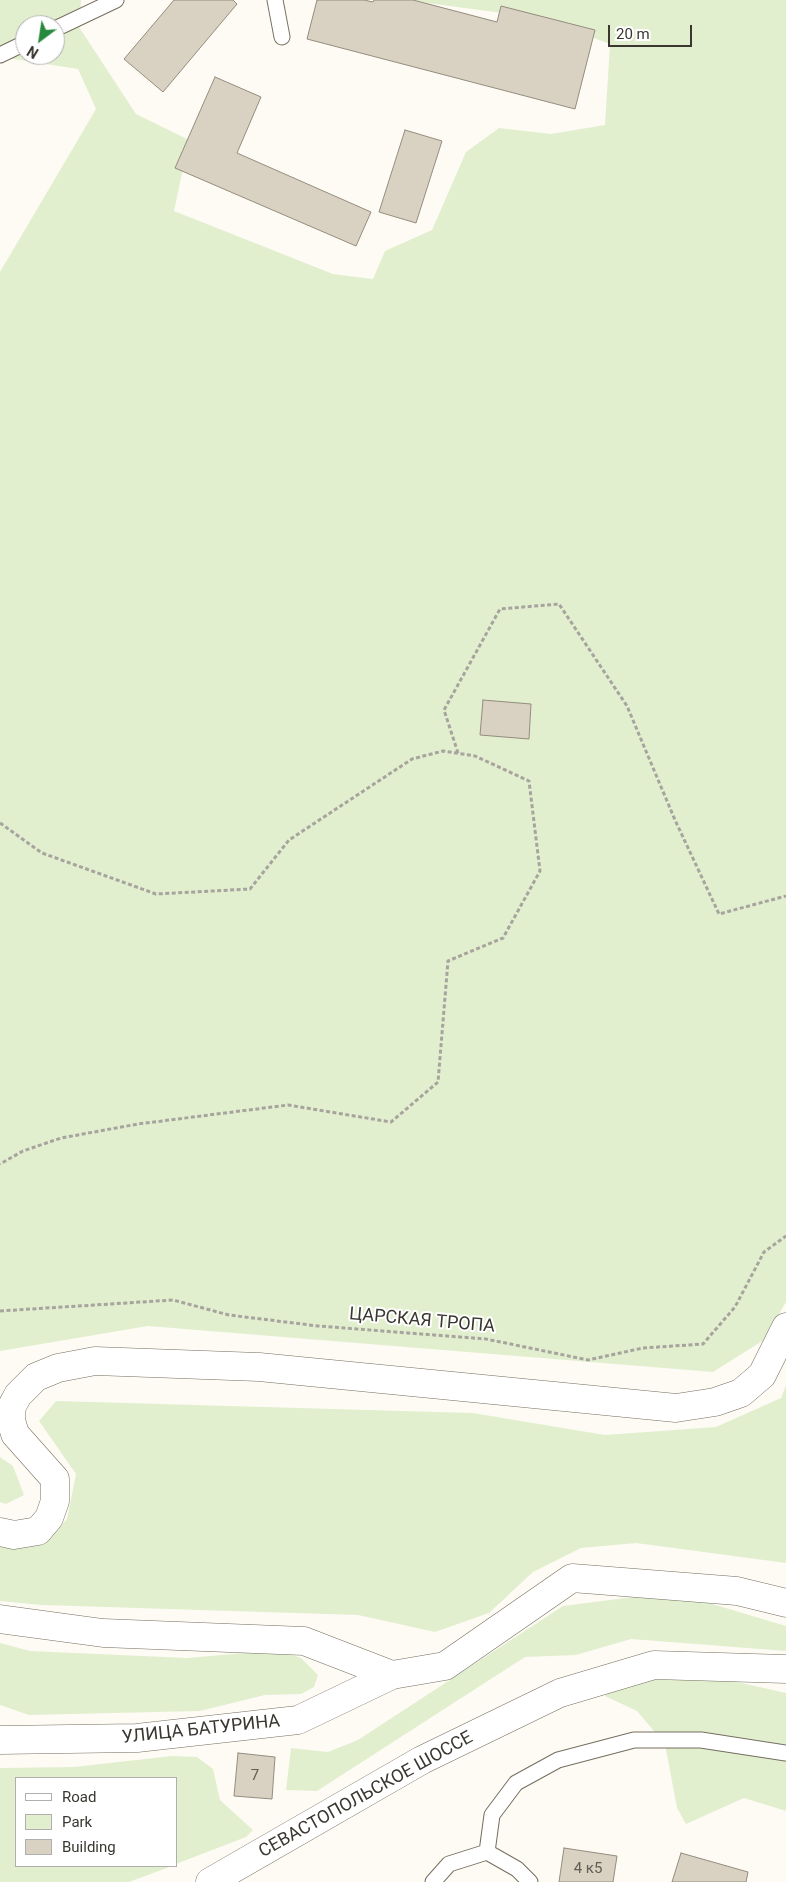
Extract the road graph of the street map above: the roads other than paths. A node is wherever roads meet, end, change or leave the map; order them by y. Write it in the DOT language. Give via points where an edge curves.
graph roads {
  1 [pos="116,0"];
  2 [pos="275,0"];
  3 [pos="65,24"];
  4 [pos="282,37"];
  5 [pos="15,48"];
  6 [pos="0,55"];
  7 [pos="786,1328"];
  8 [pos="6,1407"];
  9 [pos="0,1532"];
  10 [pos="786,1603"];
  11 [pos="0,1618"];
  12 [pos="786,1669"];
  13 [pos="392,1675"];
  14 [pos="0,1740"];
  15 [pos="786,1753"];
  16 [pos="487,1852"];
  17 [pos="210,1882"];
  18 [pos="433,1882"];
  19 [pos="530,1882"];
  1 -- 3 [label="lane"];
  2 -- 4 [label="lane"];
  5 -- 6 [label="lane"];
  7 -- 8 [label="street" via="762,1375 741,1393 715,1402 676,1408 259,1367 95,1361 58,1368 36,1377"];
  8 -- 9 [label="street" via="15,1434 55,1479 55,1501 49,1518 38,1531 14,1535"];
  10 -- 13 [label="street" via="737,1591 572,1578 445,1666"];
  11 -- 13 [label="street" via="103,1633 304,1641"];
  12 -- 17 [label="street, СЕВАСТОПОЛЬСКОЕ ШОССЕ" via="654,1665 560,1693 422,1760"];
  13 -- 14 [label="street, УЛИЦА БАТУРИНА" via="298,1720 137,1738"];
  15 -- 16 [label="lane" via="701,1740 634,1740 558,1760 516,1783 492,1815"];
  16 -- 18 [label="lane" via="449,1864"];
  16 -- 19 [label="lane" via="517,1869"];
}
